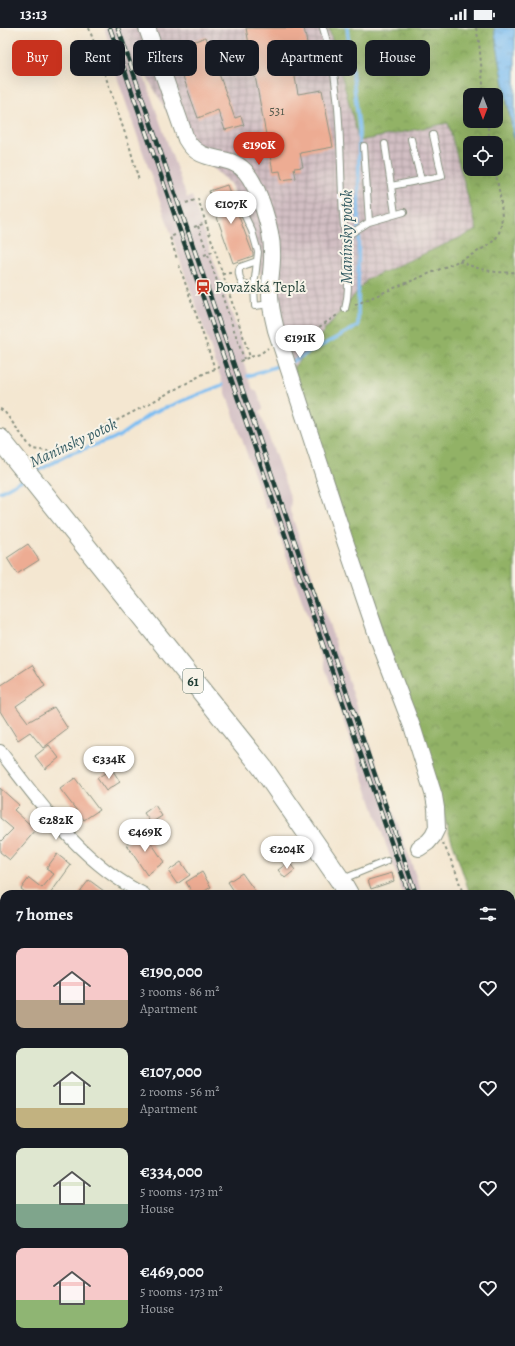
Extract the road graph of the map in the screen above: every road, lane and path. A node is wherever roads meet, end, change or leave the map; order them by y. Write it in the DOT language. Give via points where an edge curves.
graph roads {
  1 [pos="89,28"];
  2 [pos="147,28"];
  3 [pos="323,28"];
  4 [pos="476,28"];
  5 [pos="483,88"];
  6 [pos="433,135"];
  7 [pos="411,139"];
  8 [pos="385,144"];
  9 [pos="364,146"];
  10 [pos="496,176"];
  11 [pos="421,180"];
  12 [pos="139,181"];
  13 [pos="391,186"];
  14 [pos="186,203"];
  15 [pos="241,208"];
  16 [pos="404,212"];
  17 [pos="395,214"];
  18 [pos="369,222"];
  19 [pos="206,223"];
  20 [pos="198,226"];
  21 [pos="194,227"];
  22 [pos="175,235"];
  23 [pos="344,238"];
  24 [pos="206,249"];
  25 [pos="215,251"];
  26 [pos="204,255"];
  27 [pos="208,255"];
  28 [pos="177,259"];
  29 [pos="257,261"];
  30 [pos="459,261"];
  31 [pos="179,265"];
  32 [pos="515,272"];
  33 [pos="254,287"];
  34 [pos="270,304"];
  35 [pos="345,309"];
  36 [pos="281,346"];
  37 [pos="250,357"];
  38 [pos="244,360"];
  39 [pos="240,361"];
  40 [pos="220,367"];
  41 [pos="215,369"];
  42 [pos="0,409"];
  43 [pos="0,439"];
  44 [pos="0,751"];
  45 [pos="437,828"];
  46 [pos="419,848"];
  47 [pos="387,861"];
  48 [pos="344,887"];
  49 [pos="137,890"];
  50 [pos="462,890"];
  1 -- 12 [label="path"];
  2 -- 34 [label="street" via="189,145 199,154 231,162 242,168 251,180 262,204 271,238"];
  3 -- 23 [label="lane" via="332,63 338,106"];
  4 -- 5 [label="path"];
  6 -- 11 [label="lane" via="442,176"];
  7 -- 11 [label="lane"];
  8 -- 13 [label="lane"];
  9 -- 18 [label="lane"];
  10 -- 30 [label="path" via="502,218 496,238"];
  11 -- 13 [label="lane"];
  13 -- 17 [label="lane"];
  14 -- 19 [label="path" via="198,199"];
  15 -- 29 [label="lane" via="258,252"];
  16 -- 17 [label="lane"];
  17 -- 18 [label="lane"];
  18 -- 23 [label="lane"];
  19 -- 20 [label="path"];
  19 -- 25 [label="path"];
  20 -- 21 [label="path"];
  20 -- 24 [label="path"];
  22 -- 28 [label="path" via="170,237"];
  23 -- 35 [label="lane" via="348,287"];
  25 -- 26 [label="path"];
  25 -- 37 [label="path"];
  27 -- 38 [label="path"];
  29 -- 33 [label="lane"];
  29 -- 33 [label="lane" via="239,268 242,284"];
  30 -- 32 [label="path" via="472,268 493,272"];
  30 -- 35 [label="path"];
  31 -- 41 [label="path"];
  33 -- 34 [label="lane" via="255,306"];
  34 -- 36 [label="street"];
  35 -- 36 [label="path" via="319,327"];
  36 -- 37 [label="path" via="272,344 260,354"];
  36 -- 45 [label="street" via="378,638 434,796"];
  37 -- 38 [label="path"];
  38 -- 39 [label="path"];
  40 -- 41 [label="path"];
  41 -- 42 [label="path" via="55,452 32,449"];
  43 -- 48 [label="main road, 61" via="262,767"];
  44 -- 49 [label="street" via="77,846 116,878"];
  45 -- 46 [label="street" via="428,842"];
  45 -- 50 [label="path"];
  47 -- 48 [label="lane"];
}
